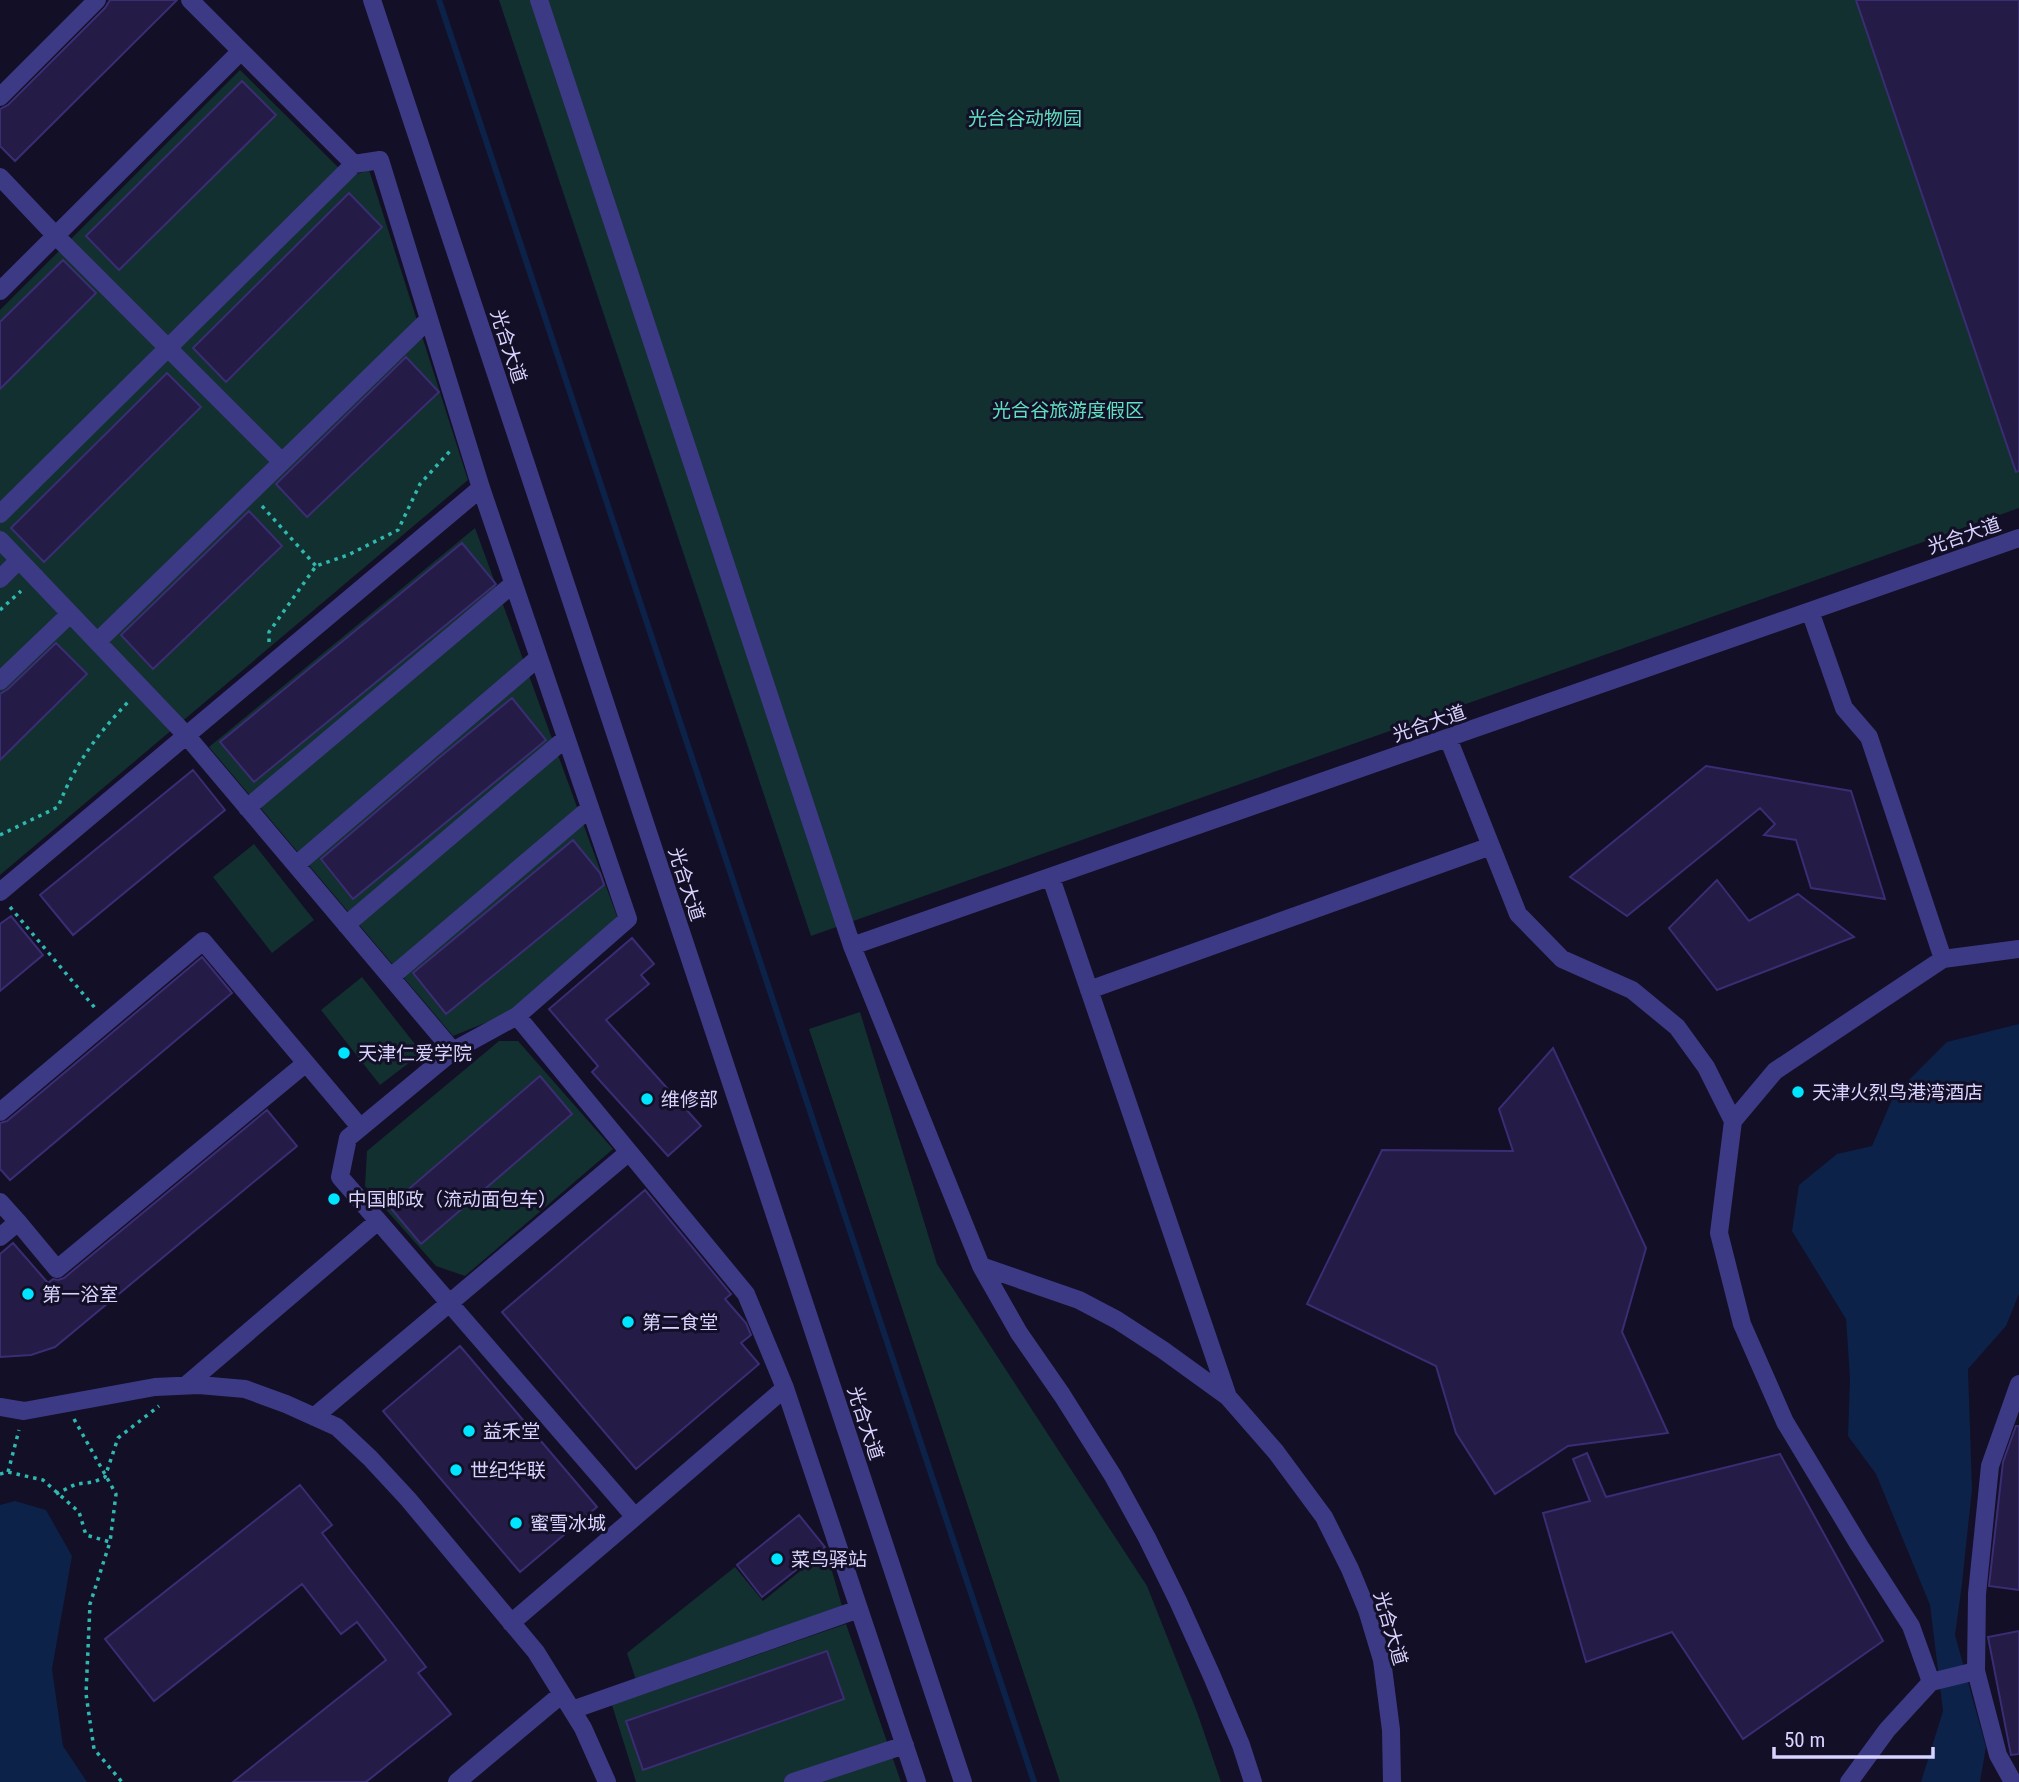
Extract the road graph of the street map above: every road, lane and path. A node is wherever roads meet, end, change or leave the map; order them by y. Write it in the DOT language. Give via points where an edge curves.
graph roads {
  1 [pos="97,0"];
  2 [pos="190,0"];
  3 [pos="372,0"];
  4 [pos="539,0"];
  5 [pos="241,51"];
  6 [pos="0,97"];
  7 [pos="354,164"];
  8 [pos="0,177"];
  9 [pos="56,236"];
  10 [pos="0,291"];
  11 [pos="429,319"];
  12 [pos="168,348"];
  13 [pos="464,436"];
  14 [pos="282,462"];
  15 [pos="481,488"];
  16 [pos="251,494"];
  17 [pos="0,514"];
  18 [pos="2019,538"];
  19 [pos="0,540"];
  20 [pos="19,560"];
  21 [pos="316,566"];
  22 [pos="36,578"];
  23 [pos="0,579"];
  24 [pos="513,584"];
  25 [pos="0,610"];
  26 [pos="1810,611"];
  27 [pos="70,614"];
  28 [pos="97,642"];
  29 [pos="538,658"];
  30 [pos="270,665"];
  31 [pos="0,681"];
  32 [pos="141,688"];
  33 [pos="186,735"];
  34 [pos="566,738"];
  35 [pos="1448,738"];
  36 [pos="247,807"];
  37 [pos="590,808"];
  38 [pos="0,835"];
  39 [pos="1491,846"];
  40 [pos="296,865"];
  41 [pos="1051,878"];
  42 [pos="4,899"];
  43 [pos="346,925"];
  44 [pos="852,946"];
  45 [pos="2019,948"];
  46 [pos="1942,959"];
  47 [pos="391,977"];
  48 [pos="1089,990"];
  49 [pos="517,1016"];
  50 [pos="107,1022"];
  51 [pos="453,1051"];
  52 [pos="306,1063"];
  53 [pos="0,1112"];
  54 [pos="1733,1121"];
  55 [pos="360,1127"];
  56 [pos="629,1152"];
  57 [pos="0,1202"];
  58 [pos="378,1221"];
  59 [pos="18,1222"];
  60 [pos="0,1237"];
  61 [pos="981,1266"];
  62 [pos="449,1303"];
  63 [pos="2019,1384"];
  64 [pos="185,1386"];
  65 [pos="785,1388"];
  66 [pos="1228,1397"];
  67 [pos="66,1404"];
  68 [pos="0,1407"];
  69 [pos="24,1411"];
  70 [pos="314,1417"];
  71 [pos="8,1472"];
  72 [pos="0,1474"];
  73 [pos="105,1477"];
  74 [pos="57,1494"];
  75 [pos="635,1517"];
  76 [pos="110,1542"];
  77 [pos="859,1609"];
  78 [pos="511,1622"];
  79 [pos="1976,1671"];
  80 [pos="1931,1682"];
  81 [pos="562,1694"];
  82 [pos="572,1710"];
  83 [pos="905,1745"];
  84 [pos="122,1782"];
  85 [pos="457,1782"];
  86 [pos="607,1782"];
  87 [pos="793,1782"];
  88 [pos="917,1782"];
  89 [pos="963,1782"];
  90 [pos="1253,1782"];
  91 [pos="1392,1782"];
  92 [pos="1849,1782"];
  93 [pos="2013,1782"];
  1 -- 6 [label="street"];
  2 -- 5 [label="street"];
  3 -- 89 [label="street, 光合大道"];
  4 -- 44 [label="street"];
  5 -- 7 [label="street"];
  5 -- 9 [label="street"];
  7 -- 11 [label="street" via="380,160"];
  7 -- 12 [label="street"];
  8 -- 9 [label="street"];
  9 -- 10 [label="street"];
  9 -- 12 [label="street"];
  11 -- 13 [label="street"];
  11 -- 14 [label="street"];
  12 -- 14 [label="street"];
  12 -- 17 [label="street"];
  13 -- 15 [label="street"];
  13 -- 21 [label="path" via="420,484 398,530"];
  14 -- 16 [label="street"];
  15 -- 24 [label="street"];
  15 -- 30 [label="street"];
  16 -- 21 [label="path"];
  16 -- 28 [label="street"];
  18 -- 26 [label="street, 光合大道"];
  19 -- 20 [label="street"];
  20 -- 22 [label="street"];
  20 -- 23 [label="street"];
  21 -- 30 [label="path" via="269,632"];
  22 -- 25 [label="path"];
  22 -- 27 [label="street"];
  24 -- 29 [label="street"];
  24 -- 36 [label="street"];
  26 -- 35 [label="street, 光合大道"];
  26 -- 46 [label="street" via="1844,708 1869,737"];
  27 -- 28 [label="street"];
  27 -- 31 [label="street"];
  28 -- 32 [label="street"];
  29 -- 34 [label="street"];
  29 -- 40 [label="street"];
  30 -- 33 [label="street"];
  32 -- 33 [label="street"];
  32 -- 38 [label="path" via="100,732 69,779 58,807"];
  33 -- 36 [label="street"];
  33 -- 42 [label="street"];
  34 -- 37 [label="street"];
  34 -- 43 [label="street"];
  35 -- 39 [label="street"];
  35 -- 41 [label="street, 光合大道"];
  36 -- 40 [label="street"];
  37 -- 47 [label="street"];
  37 -- 49 [label="street" via="628,919"];
  39 -- 48 [label="street"];
  39 -- 54 [label="street" via="1518,914 1562,959 1632,990 1677,1027 1706,1067"];
  40 -- 43 [label="street"];
  41 -- 44 [label="street, 光合大道"];
  41 -- 48 [label="street"];
  42 -- 50 [label="path"];
  43 -- 47 [label="street"];
  44 -- 61 [label="street"];
  45 -- 46 [label="street"];
  46 -- 54 [label="street" via="1774,1071"];
  47 -- 51 [label="street"];
  48 -- 66 [label="street"];
  49 -- 51 [label="street"];
  49 -- 56 [label="street"];
  50 -- 52 [label="street" via="203,941"];
  50 -- 53 [label="street"];
  51 -- 55 [label="street"];
  52 -- 55 [label="street"];
  52 -- 59 [label="street" via="57,1269"];
  54 -- 80 [label="street" via="1718,1233 1742,1324 1785,1422 1912,1626"];
  55 -- 58 [label="street" via="348,1138 340,1177"];
  56 -- 62 [label="street"];
  56 -- 65 [label="street" via="746,1294"];
  57 -- 59 [label="street"];
  58 -- 62 [label="street"];
  58 -- 64 [label="street"];
  59 -- 60 [label="street"];
  61 -- 66 [label="street, 光合大道" via="1079,1300 1117,1320"];
  61 -- 90 [label="street" via="1147,1538 1211,1674"];
  62 -- 70 [label="street"];
  62 -- 75 [label="street"];
  63 -- 79 [label="street" via="1990,1466 1977,1594"];
  64 -- 67 [label="street"];
  64 -- 70 [label="street" via="245,1389"];
  64 -- 73 [label="path" via="118,1438"];
  65 -- 75 [label="street"];
  65 -- 77 [label="street"];
  66 -- 91 [label="street, 光合大道" via="1324,1517 1350,1569 1382,1660"];
  67 -- 69 [label="street"];
  67 -- 73 [label="path"];
  68 -- 69 [label="street"];
  69 -- 71 [label="path"];
  70 -- 78 [label="street" via="337,1427 370,1458"];
  71 -- 72 [label="path"];
  71 -- 74 [label="path" via="43,1480"];
  73 -- 74 [label="path"];
  73 -- 76 [label="path" via="116,1494"];
  74 -- 76 [label="path" via="79,1512 86,1535"];
  75 -- 78 [label="street"];
  76 -- 84 [label="path" via="90,1604 86,1694 94,1749"];
  77 -- 82 [label="street"];
  77 -- 83 [label="street"];
  78 -- 81 [label="street"];
  79 -- 80 [label="street"];
  79 -- 93 [label="street" via="1998,1755"];
  80 -- 92 [label="street" via="1887,1730"];
  81 -- 82 [label="street"];
  81 -- 85 [label="street"];
  82 -- 86 [label="street"];
  83 -- 87 [label="street"];
  83 -- 88 [label="street"];
}
